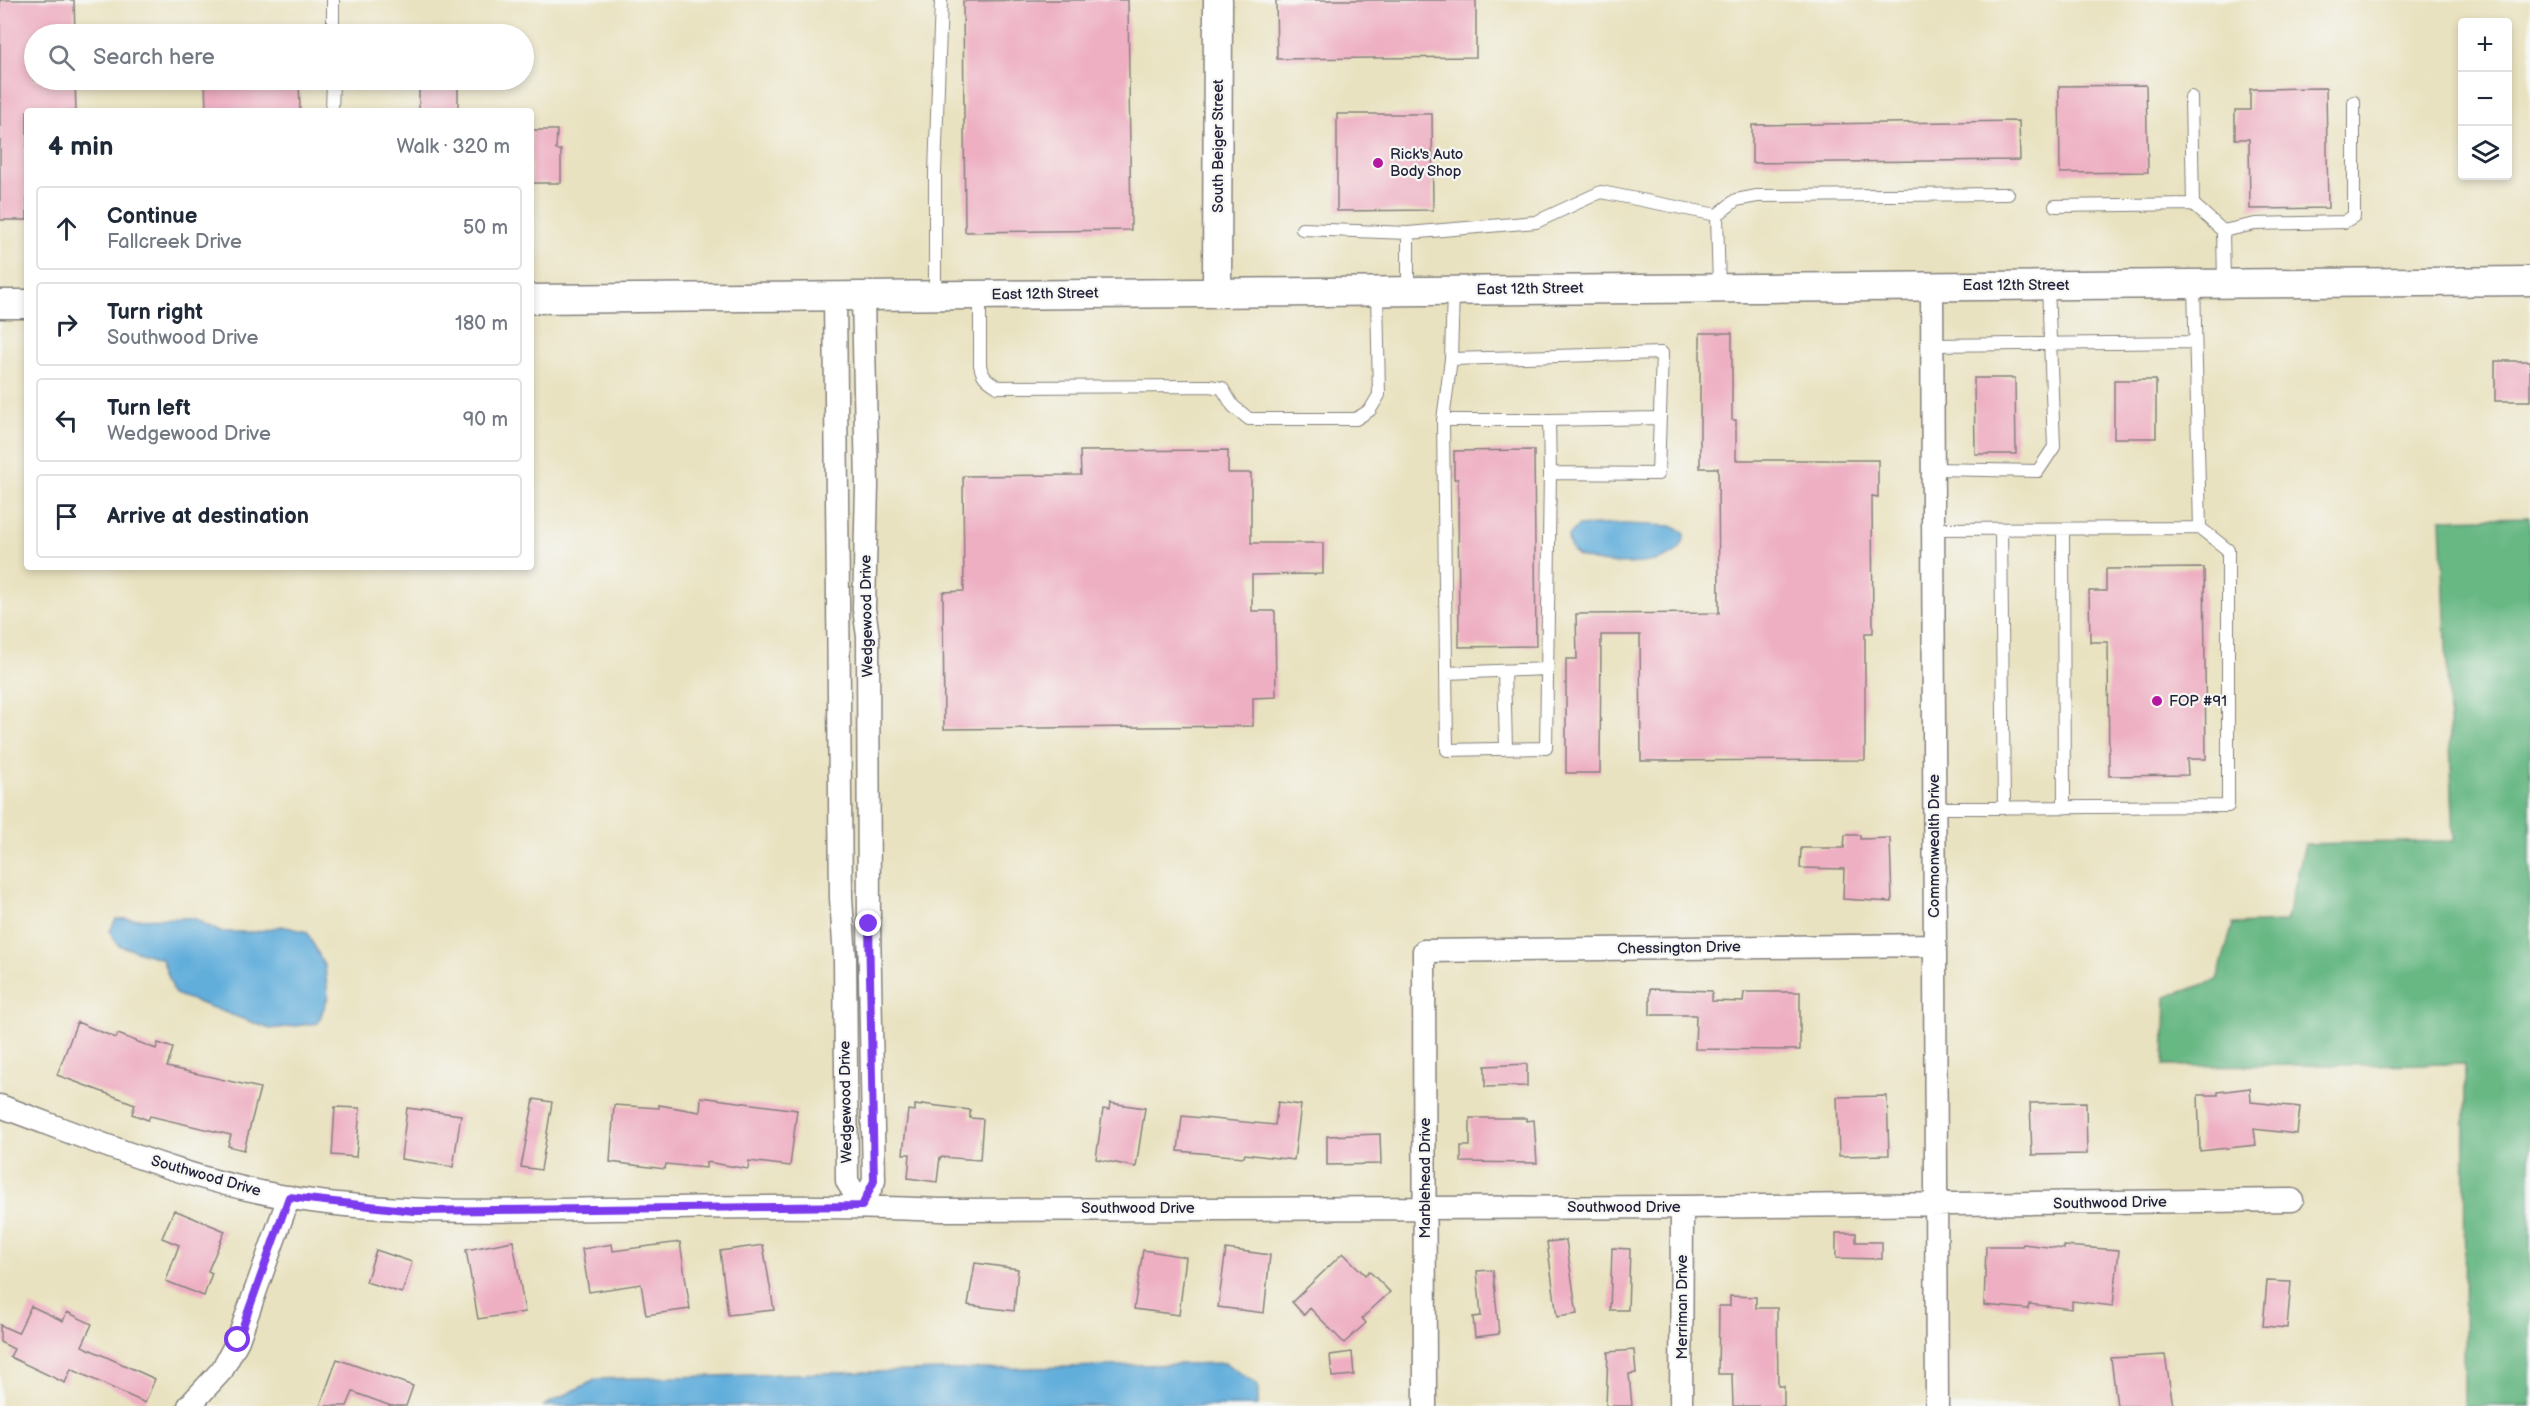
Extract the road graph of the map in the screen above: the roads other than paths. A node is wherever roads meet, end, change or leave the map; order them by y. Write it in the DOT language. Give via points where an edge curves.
graph roads {
  1 [pos="333,0"];
  2 [pos="941,0"];
  3 [pos="1218,0"];
  4 [pos="333,24"];
  5 [pos="333,90"];
  6 [pos="2192,97"];
  7 [pos="2354,102"];
  8 [pos="332,108"];
  9 [pos="2008,194"];
  10 [pos="2193,204"];
  11 [pos="2055,206"];
  12 [pos="1717,215"];
  13 [pos="1302,229"];
  14 [pos="2223,231"];
  15 [pos="1408,233"];
  16 [pos="2530,280"];
  17 [pos="2224,283"];
  18 [pos="2194,284"];
  19 [pos="2048,285"];
  20 [pos="1932,286"];
  21 [pos="1719,288"];
  22 [pos="1408,290"];
  23 [pos="1453,290"];
  24 [pos="1377,291"];
  25 [pos="1217,292"];
  26 [pos="935,295"];
  27 [pos="980,295"];
  28 [pos="849,296"];
  29 [pos="534,299"];
  30 [pos="0,304"];
  31 [pos="24,304"];
  32 [pos="2195,342"];
  33 [pos="2049,343"];
  34 [pos="1933,345"];
  35 [pos="1451,359"];
  36 [pos="1659,418"];
  37 [pos="1443,420"];
  38 [pos="1549,420"];
  39 [pos="1933,470"];
  40 [pos="1550,473"];
  41 [pos="2200,528"];
  42 [pos="1933,529"];
  43 [pos="2001,529"];
  44 [pos="2063,529"];
  45 [pos="1546,669"];
  46 [pos="1504,671"];
  47 [pos="1446,673"];
  48 [pos="1506,748"];
  49 [pos="1934,808"];
  50 [pos="2004,808"];
  51 [pos="2064,808"];
  52 [pos="1934,945"];
  53 [pos="1424,951"];
  54 [pos="0,1106"];
  55 [pos="289,1197"];
  56 [pos="2292,1200"];
  57 [pos="1936,1205"];
  58 [pos="862,1206"];
  59 [pos="1425,1207"];
  60 [pos="1683,1207"];
  61 [pos="189,1406"];
  62 [pos="1425,1406"];
  63 [pos="1681,1406"];
  64 [pos="1937,1406"];
  1 -- 4 [label="lane"];
  2 -- 26 [label="lane"];
  3 -- 25 [label="street, South Beiger Street"];
  5 -- 8 [label="lane"];
  6 -- 10 [label="lane"];
  7 -- 14 [label="lane" via="2354,216 2344,222 2256,224"];
  9 -- 12 [label="lane" via="1757,195 1736,200"];
  10 -- 11 [label="lane"];
  10 -- 14 [label="lane"];
  12 -- 15 [label="lane" via="1601,192 1536,222"];
  12 -- 21 [label="lane"];
  13 -- 15 [label="lane"];
  14 -- 17 [label="lane"];
  15 -- 22 [label="lane"];
  16 -- 17 [label="street, East 12th Street"];
  17 -- 18 [label="street, East 12th Street"];
  18 -- 19 [label="street, East 12th Street"];
  18 -- 32 [label="lane"];
  19 -- 20 [label="street, East 12th Street"];
  19 -- 33 [label="lane"];
  20 -- 21 [label="street, East 12th Street"];
  20 -- 34 [label="street, Commonwealth Drive"];
  21 -- 23 [label="street, East 12th Street"];
  22 -- 23 [label="street, East 12th Street"];
  22 -- 24 [label="street, East 12th Street"];
  23 -- 35 [label="lane"];
  24 -- 25 [label="street, East 12th Street"];
  24 -- 27 [label="lane" via="1379,395 1370,410 1356,419 1249,419 1233,406 1222,388 1209,386 998,387 981,373"];
  25 -- 27 [label="street, East 12th Street"];
  26 -- 27 [label="street, East 12th Street"];
  26 -- 28 [label="street, East 12th Street"];
  28 -- 29 [label="street, East 12th Street"];
  28 -- 58 [label="street, Wedgewood Drive" via="841,898 846,1181"];
  30 -- 31 [label="street"];
  32 -- 33 [label="lane"];
  32 -- 41 [label="lane"];
  33 -- 34 [label="lane"];
  33 -- 39 [label="lane" via="2054,447 2038,471"];
  34 -- 39 [label="street, Commonwealth Drive"];
  35 -- 36 [label="lane" via="1662,353"];
  35 -- 37 [label="lane"];
  36 -- 38 [label="lane"];
  36 -- 40 [label="lane" via="1658,474"];
  37 -- 38 [label="lane"];
  37 -- 47 [label="lane"];
  38 -- 40 [label="lane"];
  39 -- 42 [label="street, Commonwealth Drive"];
  40 -- 45 [label="lane"];
  41 -- 44 [label="lane"];
  41 -- 51 [label="lane" via="2228,550 2228,806"];
  42 -- 43 [label="lane"];
  42 -- 49 [label="street, Commonwealth Drive"];
  43 -- 44 [label="lane"];
  43 -- 50 [label="lane"];
  44 -- 51 [label="lane"];
  45 -- 46 [label="lane"];
  45 -- 48 [label="lane" via="1546,748"];
  46 -- 47 [label="lane"];
  46 -- 48 [label="lane"];
  47 -- 48 [label="lane" via="1447,750"];
  49 -- 50 [label="lane"];
  49 -- 52 [label="street, Commonwealth Drive"];
  50 -- 51 [label="lane"];
  52 -- 53 [label="street, Chessington Drive"];
  52 -- 57 [label="street, Commonwealth Drive"];
  53 -- 59 [label="street, Marblehead Drive"];
  54 -- 55 [label="street, Southwood Drive" via="169,1168"];
  55 -- 58 [label="street, Southwood Drive" via="414,1211"];
  55 -- 61 [label="street" via="238,1340 222,1370"];
  56 -- 57 [label="street, Southwood Drive"];
  57 -- 60 [label="street, Southwood Drive"];
  57 -- 64 [label="street, Commonwealth Drive"];
  58 -- 59 [label="street, Southwood Drive"];
  59 -- 60 [label="street, Southwood Drive"];
  59 -- 62 [label="street, Marblehead Drive"];
  60 -- 63 [label="street, Merriman Drive"];
}
